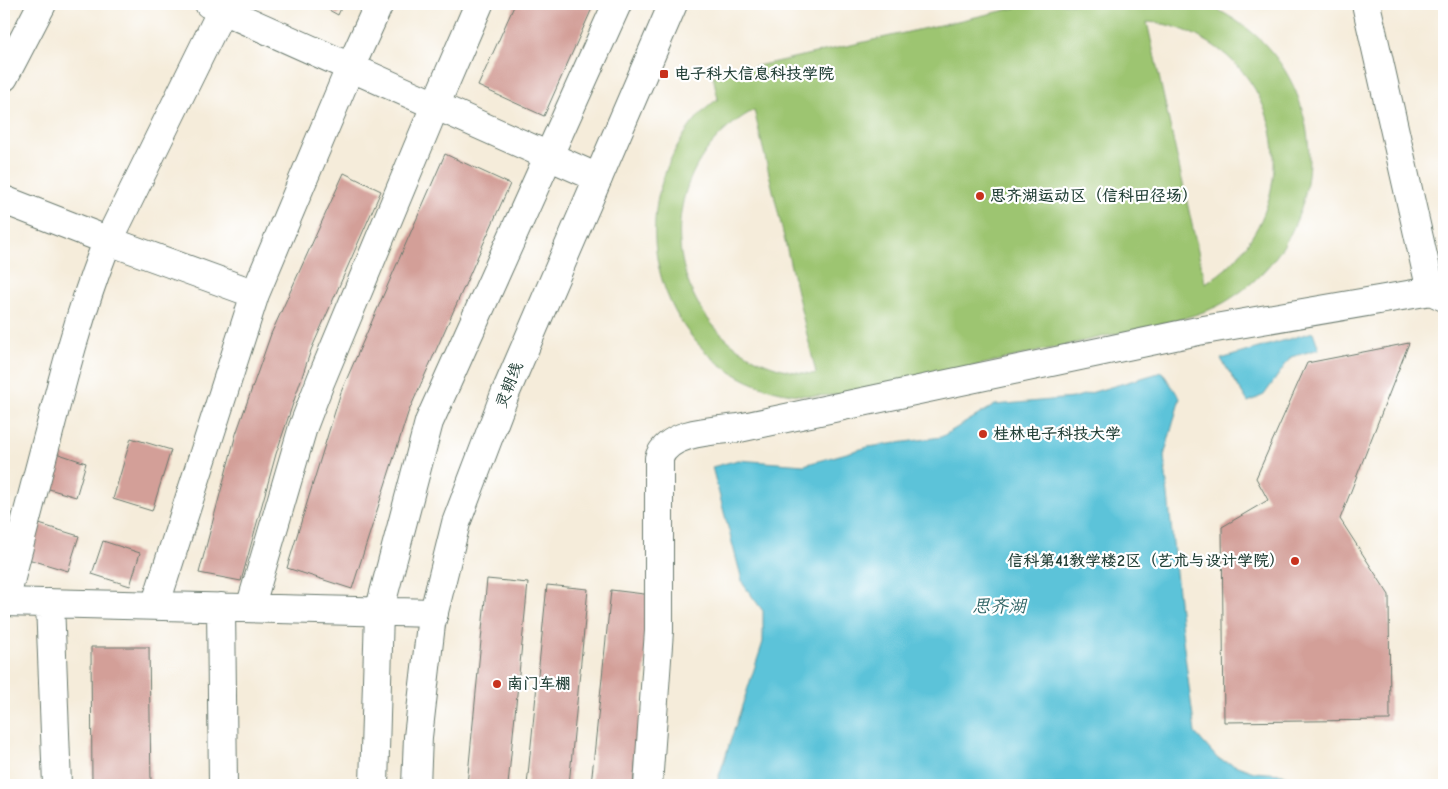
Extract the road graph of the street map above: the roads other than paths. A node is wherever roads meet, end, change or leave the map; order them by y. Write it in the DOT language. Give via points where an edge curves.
graph roads {
  1 [pos="42,4"];
  2 [pos="379,4"];
  3 [pos="479,4"];
  4 [pos="618,4"];
  5 [pos="675,4"];
  6 [pos="1366,4"];
  7 [pos="219,6"];
  8 [pos="350,68"];
  9 [pos="4,77"];
  10 [pos="435,106"];
  11 [pos="548,157"];
  12 [pos="598,178"];
  13 [pos="4,200"];
  14 [pos="109,241"];
  15 [pos="255,294"];
  16 [pos="1438,294"];
  17 [pos="4,602"];
  18 [pos="50,603"];
  19 [pos="155,606"];
  20 [pos="221,607"];
  21 [pos="250,608"];
  22 [pos="379,612"];
  23 [pos="434,613"];
  24 [pos="57,785"];
  25 [pos="223,785"];
  26 [pos="374,785"];
  27 [pos="416,785"];
  28 [pos="648,785"];
  1 -- 9 [label="street"];
  2 -- 8 [label="street"];
  3 -- 10 [label="street"];
  4 -- 11 [label="street"];
  5 -- 12 [label="street, 灵朝线"];
  6 -- 16 [label="street"];
  7 -- 8 [label="street"];
  7 -- 14 [label="street"];
  8 -- 10 [label="street"];
  8 -- 15 [label="street"];
  10 -- 11 [label="street"];
  10 -- 21 [label="street" via="303,427"];
  11 -- 12 [label="street"];
  11 -- 22 [label="street" via="429,422"];
  12 -- 23 [label="street, 灵朝线" via="501,403 456,523"];
  13 -- 14 [label="street"];
  14 -- 15 [label="street"];
  14 -- 17 [label="street" via="76,330"];
  15 -- 19 [label="street"];
  16 -- 28 [label="street" via="1198,331 672,441 659,458 659,631"];
  17 -- 18 [label="street"];
  18 -- 19 [label="street"];
  18 -- 24 [label="street"];
  19 -- 20 [label="street"];
  20 -- 21 [label="street"];
  20 -- 25 [label="street"];
  21 -- 22 [label="street"];
  22 -- 23 [label="street"];
  22 -- 26 [label="street"];
  23 -- 27 [label="street, 灵朝线" via="418,737"];
}
